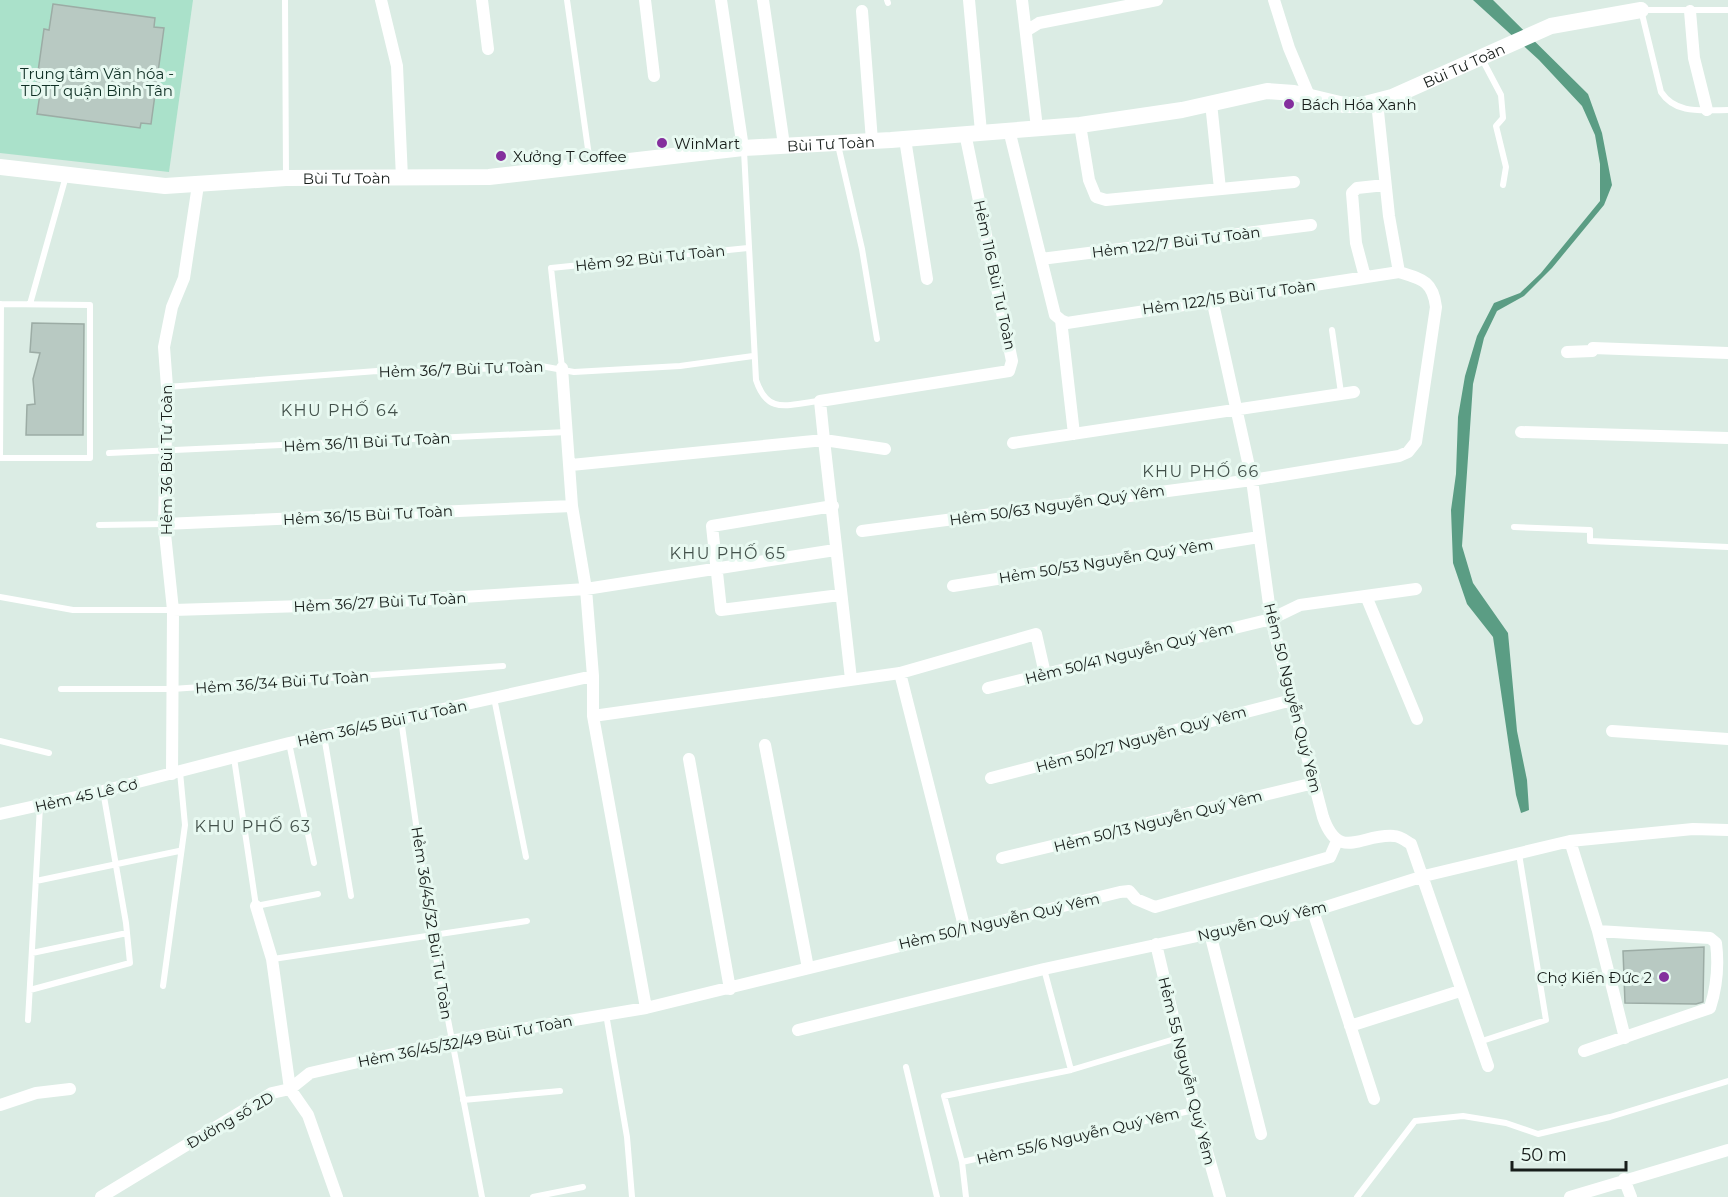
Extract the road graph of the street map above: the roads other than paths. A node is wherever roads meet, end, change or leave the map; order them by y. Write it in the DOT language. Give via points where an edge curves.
graph roads {
  1 [pos="285,0"];
  2 [pos="381,0"];
  3 [pos="482,0"];
  4 [pos="567,0"];
  5 [pos="645,0"];
  6 [pos="721,0"];
  7 [pos="763,0"];
  8 [pos="969,0"];
  9 [pos="1022,0"];
  10 [pos="1157,0"];
  11 [pos="1274,0"];
  12 [pos="1641,5"];
  13 [pos="1728,10"];
  14 [pos="862,11"];
  15 [pos="1690,11"];
  16 [pos="1026,31"];
  17 [pos="488,49"];
  18 [pos="1484,54"];
  19 [pos="654,76"];
  20 [pos="1310,98"];
  21 [pos="1377,102"];
  22 [pos="1211,103"];
  23 [pos="1707,110"];
  24 [pos="1728,110"];
  25 [pos="1080,125"];
  26 [pos="1037,128"];
  27 [pos="1009,130"];
  28 [pos="973,132"];
  29 [pos="904,139"];
  30 [pos="872,141"];
  31 [pos="837,143"];
  32 [pos="784,145"];
  33 [pos="743,148"];
  34 [pos="590,163"];
  35 [pos="0,167"];
  36 [pos="67,176"];
  37 [pos="286,178"];
  38 [pos="402,178"];
  39 [pos="1294,182"];
  40 [pos="198,185"];
  41 [pos="1385,185"];
  42 [pos="1503,185"];
  43 [pos="1220,189"];
  44 [pos="1311,225"];
  45 [pos="748,248"];
  46 [pos="1041,259"];
  47 [pos="1399,272"];
  48 [pos="1365,277"];
  49 [pos="927,279"];
  50 [pos="1212,299"];
  51 [pos="0,304"];
  52 [pos="30,304"];
  53 [pos="1061,320"];
  54 [pos="1332,330"];
  55 [pos="877,339"];
  56 [pos="1567,352"];
  57 [pos="1728,353"];
  58 [pos="753,356"];
  59 [pos="562,368"];
  60 [pos="167,387"];
  61 [pos="1348,393"];
  62 [pos="820,401"];
  63 [pos="1235,411"];
  64 [pos="568,432"];
  65 [pos="1521,432"];
  66 [pos="1074,434"];
  67 [pos="1728,438"];
  68 [pos="824,440"];
  69 [pos="1013,444"];
  70 [pos="885,449"];
  71 [pos="166,452"];
  72 [pos="110,453"];
  73 [pos="0,458"];
  74 [pos="570,465"];
  75 [pos="1252,480"];
  76 [pos="572,506"];
  77 [pos="833,506"];
  78 [pos="164,524"];
  79 [pos="99,525"];
  80 [pos="1514,527"];
  81 [pos="862,531"];
  82 [pos="1259,537"];
  83 [pos="1728,548"];
  84 [pos="835,550"];
  85 [pos="716,568"];
  86 [pos="953,585"];
  87 [pos="586,589"];
  88 [pos="1416,589"];
  89 [pos="840,595"];
  90 [pos="1366,596"];
  91 [pos="0,597"];
  92 [pos="173,610"];
  93 [pos="1270,619"];
  94 [pos="503,666"];
  95 [pos="900,673"];
  96 [pos="1045,674"];
  97 [pos="593,676"];
  98 [pos="851,679"];
  99 [pos="988,688"];
  100 [pos="61,689"];
  101 [pos="172,689"];
  102 [pos="494,698"];
  103 [pos="1292,700"];
  104 [pos="593,716"];
  105 [pos="401,719"];
  106 [pos="1417,719"];
  107 [pos="1612,731"];
  108 [pos="324,736"];
  109 [pos="1728,739"];
  110 [pos="0,741"];
  111 [pos="289,743"];
  112 [pos="765,746"];
  113 [pos="49,753"];
  114 [pos="234,758"];
  115 [pos="689,759"];
  116 [pos="176,773"];
  117 [pos="991,778"];
  118 [pos="1314,783"];
  119 [pos="104,791"];
  120 [pos="40,806"];
  121 [pos="0,814"];
  122 [pos="1728,830"];
  123 [pos="1337,841"];
  124 [pos="1570,841"];
  125 [pos="179,851"];
  126 [pos="1519,853"];
  127 [pos="526,857"];
  128 [pos="1002,858"];
  129 [pos="314,863"];
  130 [pos="116,864"];
  131 [pos="1424,876"];
  132 [pos="36,881"];
  133 [pos="318,894"];
  134 [pos="351,896"];
  135 [pos="256,906"];
  136 [pos="1313,911"];
  137 [pos="527,921"];
  138 [pos="965,930"];
  139 [pos="1598,931"];
  140 [pos="128,933"];
  141 [pos="1210,933"];
  142 [pos="432,936"];
  143 [pos="1156,944"];
  144 [pos="32,953"];
  145 [pos="272,959"];
  146 [pos="808,968"];
  147 [pos="1044,969"];
  148 [pos="1723,973"];
  149 [pos="163,986"];
  150 [pos="730,989"];
  151 [pos="30,990"];
  152 [pos="1460,991"];
  153 [pos="646,1008"];
  154 [pos="606,1014"];
  155 [pos="28,1020"];
  156 [pos="1350,1026"];
  157 [pos="798,1030"];
  158 [pos="1178,1038"];
  159 [pos="1625,1038"];
  160 [pos="450,1041"];
  161 [pos="1479,1042"];
  162 [pos="1584,1051"];
  163 [pos="1488,1066"];
  164 [pos="906,1067"];
  165 [pos="1071,1070"];
  166 [pos="1728,1081"];
  167 [pos="70,1089"];
  168 [pos="290,1089"];
  169 [pos="560,1091"];
  170 [pos="1374,1099"];
  171 [pos="464,1100"];
  172 [pos="0,1105"];
  173 [pos="1195,1110"];
  174 [pos="1261,1134"];
  175 [pos="1728,1150"];
  176 [pos="962,1162"];
  177 [pos="1624,1179"];
  178 [pos="583,1187"];
  179 [pos="566,1195"];
  180 [pos="101,1197"];
  181 [pos="337,1197"];
  182 [pos="482,1197"];
  183 [pos="533,1197"];
  184 [pos="632,1197"];
  185 [pos="937,1197"];
  186 [pos="966,1197"];
  187 [pos="1220,1197"];
  188 [pos="1358,1197"];
  189 [pos="1570,1197"];
  190 [pos="1631,1197"];
  1 -- 37 [label="lane"];
  2 -- 38 [label="street" via="397,66"];
  3 -- 17 [label="street"];
  4 -- 34 [label="lane"];
  5 -- 19 [label="street"];
  6 -- 33 [label="street"];
  7 -- 32 [label="street"];
  8 -- 28 [label="street"];
  9 -- 16 [label="street"];
  10 -- 16 [label="street" via="1039,23"];
  11 -- 20 [label="street"];
  12 -- 15 [label="lane"];
  12 -- 18 [label="street, Bùi Tư Toàn" via="1535,32"];
  12 -- 23 [label="lane" via="1661,92 1676,107"];
  13 -- 15 [label="lane"];
  14 -- 30 [label="street"];
  15 -- 23 [label="street" via="1694,58"];
  16 -- 26 [label="street"];
  18 -- 21 [label="street, Bùi Tư Toàn"];
  18 -- 42 [label="lane" via="1501,95 1503,118 1496,126 1506,167"];
  20 -- 21 [label="street, Bùi Tư Toàn" via="1344,105"];
  20 -- 22 [label="street, Bùi Tư Toàn" via="1267,91"];
  21 -- 41 [label="street"];
  22 -- 25 [label="street, Bùi Tư Toàn"];
  22 -- 43 [label="street"];
  23 -- 24 [label="lane"];
  25 -- 26 [label="street, Bùi Tư Toàn"];
  25 -- 43 [label="street" via="1091,189 1096,197 1106,200"];
  26 -- 27 [label="street, Bùi Tư Toàn"];
  27 -- 28 [label="street, Bùi Tư Toàn"];
  27 -- 46 [label="street"];
  28 -- 29 [label="street, Bùi Tư Toàn"];
  28 -- 62 [label="street, Hẻm 116 Bùi Tư Toàn" via="1012,361 1009,371"];
  29 -- 30 [label="street, Bùi Tư Toàn"];
  29 -- 49 [label="street"];
  30 -- 31 [label="street, Bùi Tư Toàn"];
  31 -- 32 [label="street, Bùi Tư Toàn"];
  31 -- 55 [label="lane" via="862,249"];
  32 -- 33 [label="street, Bùi Tư Toàn"];
  33 -- 34 [label="street, Bùi Tư Toàn"];
  33 -- 45 [label="lane"];
  34 -- 38 [label="street, Bùi Tư Toàn" via="489,177"];
  35 -- 36 [label="street, Bùi Tư Toàn"];
  36 -- 40 [label="street, Bùi Tư Toàn" via="165,186"];
  36 -- 52 [label="lane"];
  37 -- 38 [label="street, Bùi Tư Toàn"];
  37 -- 40 [label="street, Bùi Tư Toàn"];
  39 -- 43 [label="street"];
  40 -- 60 [label="street, Hẻm 36 Bùi Tư Toàn" via="184,278 172,306 164,347"];
  41 -- 47 [label="street"];
  41 -- 48 [label="street" via="1357,188 1352,193 1356,243"];
  44 -- 46 [label="street, Hẻm 122/7 Bùi Tư Toàn"];
  45 -- 58 [label="lane"];
  45 -- 59 [label="lane, Hẻm 92 Bùi Tư Toàn" via="550,268"];
  46 -- 53 [label="street" via="1054,315"];
  47 -- 48 [label="street, Hẻm 122/15 Bùi Tư Toàn"];
  47 -- 75 [label="street, Hẻm 50/63 Nguyễn Quý Yêm" via="1427,283 1434,293 1436,307 1416,442 1399,456"];
  48 -- 50 [label="street, Hẻm 122/15 Bùi Tư Toàn"];
  50 -- 53 [label="street, Hẻm 122/15 Bùi Tư Toàn" via="1068,323"];
  50 -- 63 [label="street, Hẻm 50 Nguyễn Quý Yêm"];
  51 -- 52 [label="lane"];
  51 -- 73 [label="lane"];
  52 -- 73 [label="lane" via="90,305 90,458"];
  53 -- 66 [label="street"];
  54 -- 61 [label="lane"];
  56 -- 57 [label="street" via="1593,348"];
  58 -- 59 [label="lane, Hẻm 36/7 Bùi Tư Toàn" via="680,366 574,372"];
  58 -- 62 [label="lane" via="756,380 767,401 775,405"];
  59 -- 60 [label="lane, Hẻm 36/7 Bùi Tư Toàn" via="377,371"];
  59 -- 64 [label="street"];
  60 -- 71 [label="street, Hẻm 36 Bùi Tư Toàn"];
  61 -- 63 [label="street"];
  62 -- 68 [label="street"];
  63 -- 66 [label="street"];
  63 -- 75 [label="street, Hẻm 50 Nguyễn Quý Yêm"];
  64 -- 71 [label="lane, Hẻm 36/11 Bùi Tư Toàn"];
  64 -- 74 [label="street"];
  65 -- 67 [label="street"];
  66 -- 69 [label="street"];
  68 -- 70 [label="street"];
  68 -- 74 [label="street"];
  68 -- 77 [label="street"];
  71 -- 72 [label="lane, Hẻm 36/11 Bùi Tư Toàn"];
  71 -- 78 [label="street, Hẻm 36 Bùi Tư Toàn"];
  74 -- 76 [label="street"];
  75 -- 81 [label="street, Hẻm 50/63 Nguyễn Quý Yêm"];
  75 -- 82 [label="street, Hẻm 50 Nguyễn Quý Yêm"];
  76 -- 78 [label="street, Hẻm 36/15 Bùi Tư Toàn"];
  76 -- 87 [label="street"];
  77 -- 84 [label="street"];
  77 -- 85 [label="street" via="712,526"];
  78 -- 79 [label="lane"];
  78 -- 92 [label="street, Hẻm 36 Bùi Tư Toàn"];
  80 -- 83 [label="lane" via="1590,530 1590,541"];
  82 -- 86 [label="street, Hẻm 50/53 Nguyễn Quý Yêm"];
  82 -- 93 [label="street, Hẻm 50 Nguyễn Quý Yêm"];
  84 -- 85 [label="street, Hẻm 36/27 Bùi Tư Toàn"];
  84 -- 89 [label="street"];
  85 -- 87 [label="street, Hẻm 36/27 Bùi Tư Toàn"];
  85 -- 89 [label="street" via="721,610"];
  87 -- 92 [label="street, Hẻm 36/27 Bùi Tư Toàn" via="339,605"];
  87 -- 97 [label="street"];
  88 -- 90 [label="street, Hẻm 50/41 Nguyễn Quý Yêm"];
  89 -- 98 [label="street"];
  90 -- 93 [label="street, Hẻm 50/41 Nguyễn Quý Yêm" via="1300,605"];
  90 -- 106 [label="street"];
  91 -- 92 [label="lane" via="73,610"];
  92 -- 101 [label="street, Hẻm 36 Bùi Tư Toàn"];
  93 -- 96 [label="street, Hẻm 50/41 Nguyễn Quý Yêm"];
  93 -- 103 [label="street, Hẻm 50 Nguyễn Quý Yêm"];
  94 -- 101 [label="lane, Hẻm 36/34 Bùi Tư Toàn"];
  95 -- 96 [label="street" via="1036,634"];
  95 -- 98 [label="street"];
  95 -- 138 [label="street"];
  96 -- 99 [label="street, Hẻm 50/41 Nguyễn Quý Yêm"];
  97 -- 102 [label="street, Hẻm 36/45 Bùi Tư Toàn"];
  97 -- 104 [label="street"];
  98 -- 104 [label="street"];
  100 -- 101 [label="lane, Hẻm 36/34 Bùi Tư Toàn"];
  101 -- 116 [label="street, Hẻm 36 Bùi Tư Toàn"];
  102 -- 105 [label="street, Hẻm 36/45 Bùi Tư Toàn"];
  102 -- 127 [label="lane"];
  103 -- 117 [label="street, Hẻm 50/27 Nguyễn Quý Yêm"];
  103 -- 118 [label="street, Hẻm 50 Nguyễn Quý Yêm"];
  104 -- 153 [label="street"];
  105 -- 108 [label="street, Hẻm 36/45 Bùi Tư Toàn"];
  105 -- 142 [label="lane, Hẻm 36/45/32 Bùi Tư Toàn"];
  107 -- 109 [label="street"];
  108 -- 111 [label="street, Hẻm 36/45 Bùi Tư Toàn"];
  108 -- 134 [label="lane"];
  110 -- 113 [label="lane"];
  111 -- 114 [label="street, Hẻm 36/45 Bùi Tư Toàn"];
  111 -- 129 [label="lane"];
  112 -- 146 [label="street"];
  114 -- 116 [label="street, Hẻm 36/45 Bùi Tư Toàn"];
  114 -- 135 [label="lane"];
  115 -- 150 [label="street"];
  116 -- 119 [label="street, Hẻm 45 Lê Cơ"];
  116 -- 125 [label="lane" via="185,825"];
  118 -- 123 [label="street, Hẻm 50 Nguyễn Quý Yêm" via="1327,830"];
  118 -- 128 [label="street, Hẻm 50/13 Nguyễn Quý Yêm"];
  119 -- 120 [label="street, Hẻm 45 Lê Cơ"];
  119 -- 130 [label="lane"];
  120 -- 121 [label="street, Hẻm 45 Lê Cơ"];
  120 -- 132 [label="lane"];
  122 -- 124 [label="street, Nguyễn Quý Yêm" via="1693,829"];
  123 -- 131 [label="street" via="1351,844 1397,836 1411,844"];
  123 -- 138 [label="street, Hẻm 50/1 Nguyễn Quý Yêm" via="1330,857 1155,907 1136,899 1129,891 1120,892"];
  124 -- 126 [label="street, Nguyễn Quý Yêm"];
  124 -- 139 [label="street"];
  125 -- 130 [label="lane"];
  125 -- 149 [label="lane"];
  126 -- 131 [label="street, Nguyễn Quý Yêm"];
  126 -- 161 [label="lane" via="1546,1020"];
  130 -- 132 [label="lane"];
  130 -- 140 [label="lane"];
  131 -- 136 [label="street, Nguyễn Quý Yêm"];
  131 -- 152 [label="street"];
  132 -- 144 [label="lane"];
  133 -- 135 [label="lane"];
  135 -- 145 [label="street"];
  136 -- 141 [label="street, Nguyễn Quý Yêm"];
  136 -- 156 [label="street"];
  137 -- 142 [label="lane"];
  138 -- 146 [label="street, Hẻm 50/1 Nguyễn Quý Yêm"];
  139 -- 148 [label="street" via="1710,938 1716,943"];
  139 -- 159 [label="street"];
  140 -- 144 [label="lane"];
  140 -- 151 [label="lane" via="130,963"];
  141 -- 143 [label="street, Nguyễn Quý Yêm"];
  141 -- 174 [label="street"];
  142 -- 145 [label="lane"];
  142 -- 160 [label="lane, Hẻm 36/45/32 Bùi Tư Toàn"];
  143 -- 147 [label="street, Nguyễn Quý Yêm"];
  143 -- 158 [label="street, Hẻm 55 Nguyễn Quý Yêm"];
  144 -- 151 [label="lane"];
  145 -- 168 [label="street"];
  146 -- 150 [label="street, Hẻm 50/1 Nguyễn Quý Yêm"];
  147 -- 157 [label="street, Nguyễn Quý Yêm"];
  147 -- 165 [label="lane"];
  148 -- 159 [label="street" via="1710,1008"];
  150 -- 153 [label="street, Hẻm 50/1 Nguyễn Quý Yêm"];
  151 -- 155 [label="lane"];
  152 -- 156 [label="street"];
  152 -- 161 [label="street"];
  153 -- 154 [label="street, Hẻm 36/45/32/49 Bùi Tư Toàn"];
  154 -- 160 [label="street, Hẻm 36/45/32/49 Bùi Tư Toàn"];
  154 -- 184 [label="lane" via="627,1137"];
  156 -- 170 [label="street"];
  158 -- 165 [label="lane"];
  158 -- 173 [label="street, Hẻm 55 Nguyễn Quý Yêm"];
  159 -- 162 [label="street"];
  160 -- 168 [label="street, Hẻm 36/45/32/49 Bùi Tư Toàn" via="310,1073"];
  160 -- 171 [label="lane, Hẻm 36/45/32 Bùi Tư Toàn"];
  161 -- 163 [label="street"];
  164 -- 185 [label="lane"];
  165 -- 176 [label="lane" via="945,1096"];
  166 -- 188 [label="lane" via="1538,1134 1506,1123 1463,1116 1414,1121"];
  167 -- 172 [label="street" via="36,1093"];
  168 -- 180 [label="street, Đường số 2D" via="272,1093"];
  168 -- 181 [label="street, Đường số 2D" via="308,1115"];
  169 -- 171 [label="lane"];
  171 -- 182 [label="lane, Hẻm 36/45/32 Bùi Tư Toàn"];
  173 -- 176 [label="lane, Hẻm 55/6 Nguyễn Quý Yêm"];
  173 -- 187 [label="street, Hẻm 55 Nguyễn Quý Yêm"];
  175 -- 177 [label="street"];
  176 -- 186 [label="lane"];
  177 -- 189 [label="street"];
  177 -- 190 [label="street"];
  178 -- 179 [label="lane"];
  179 -- 183 [label="lane"];
}
